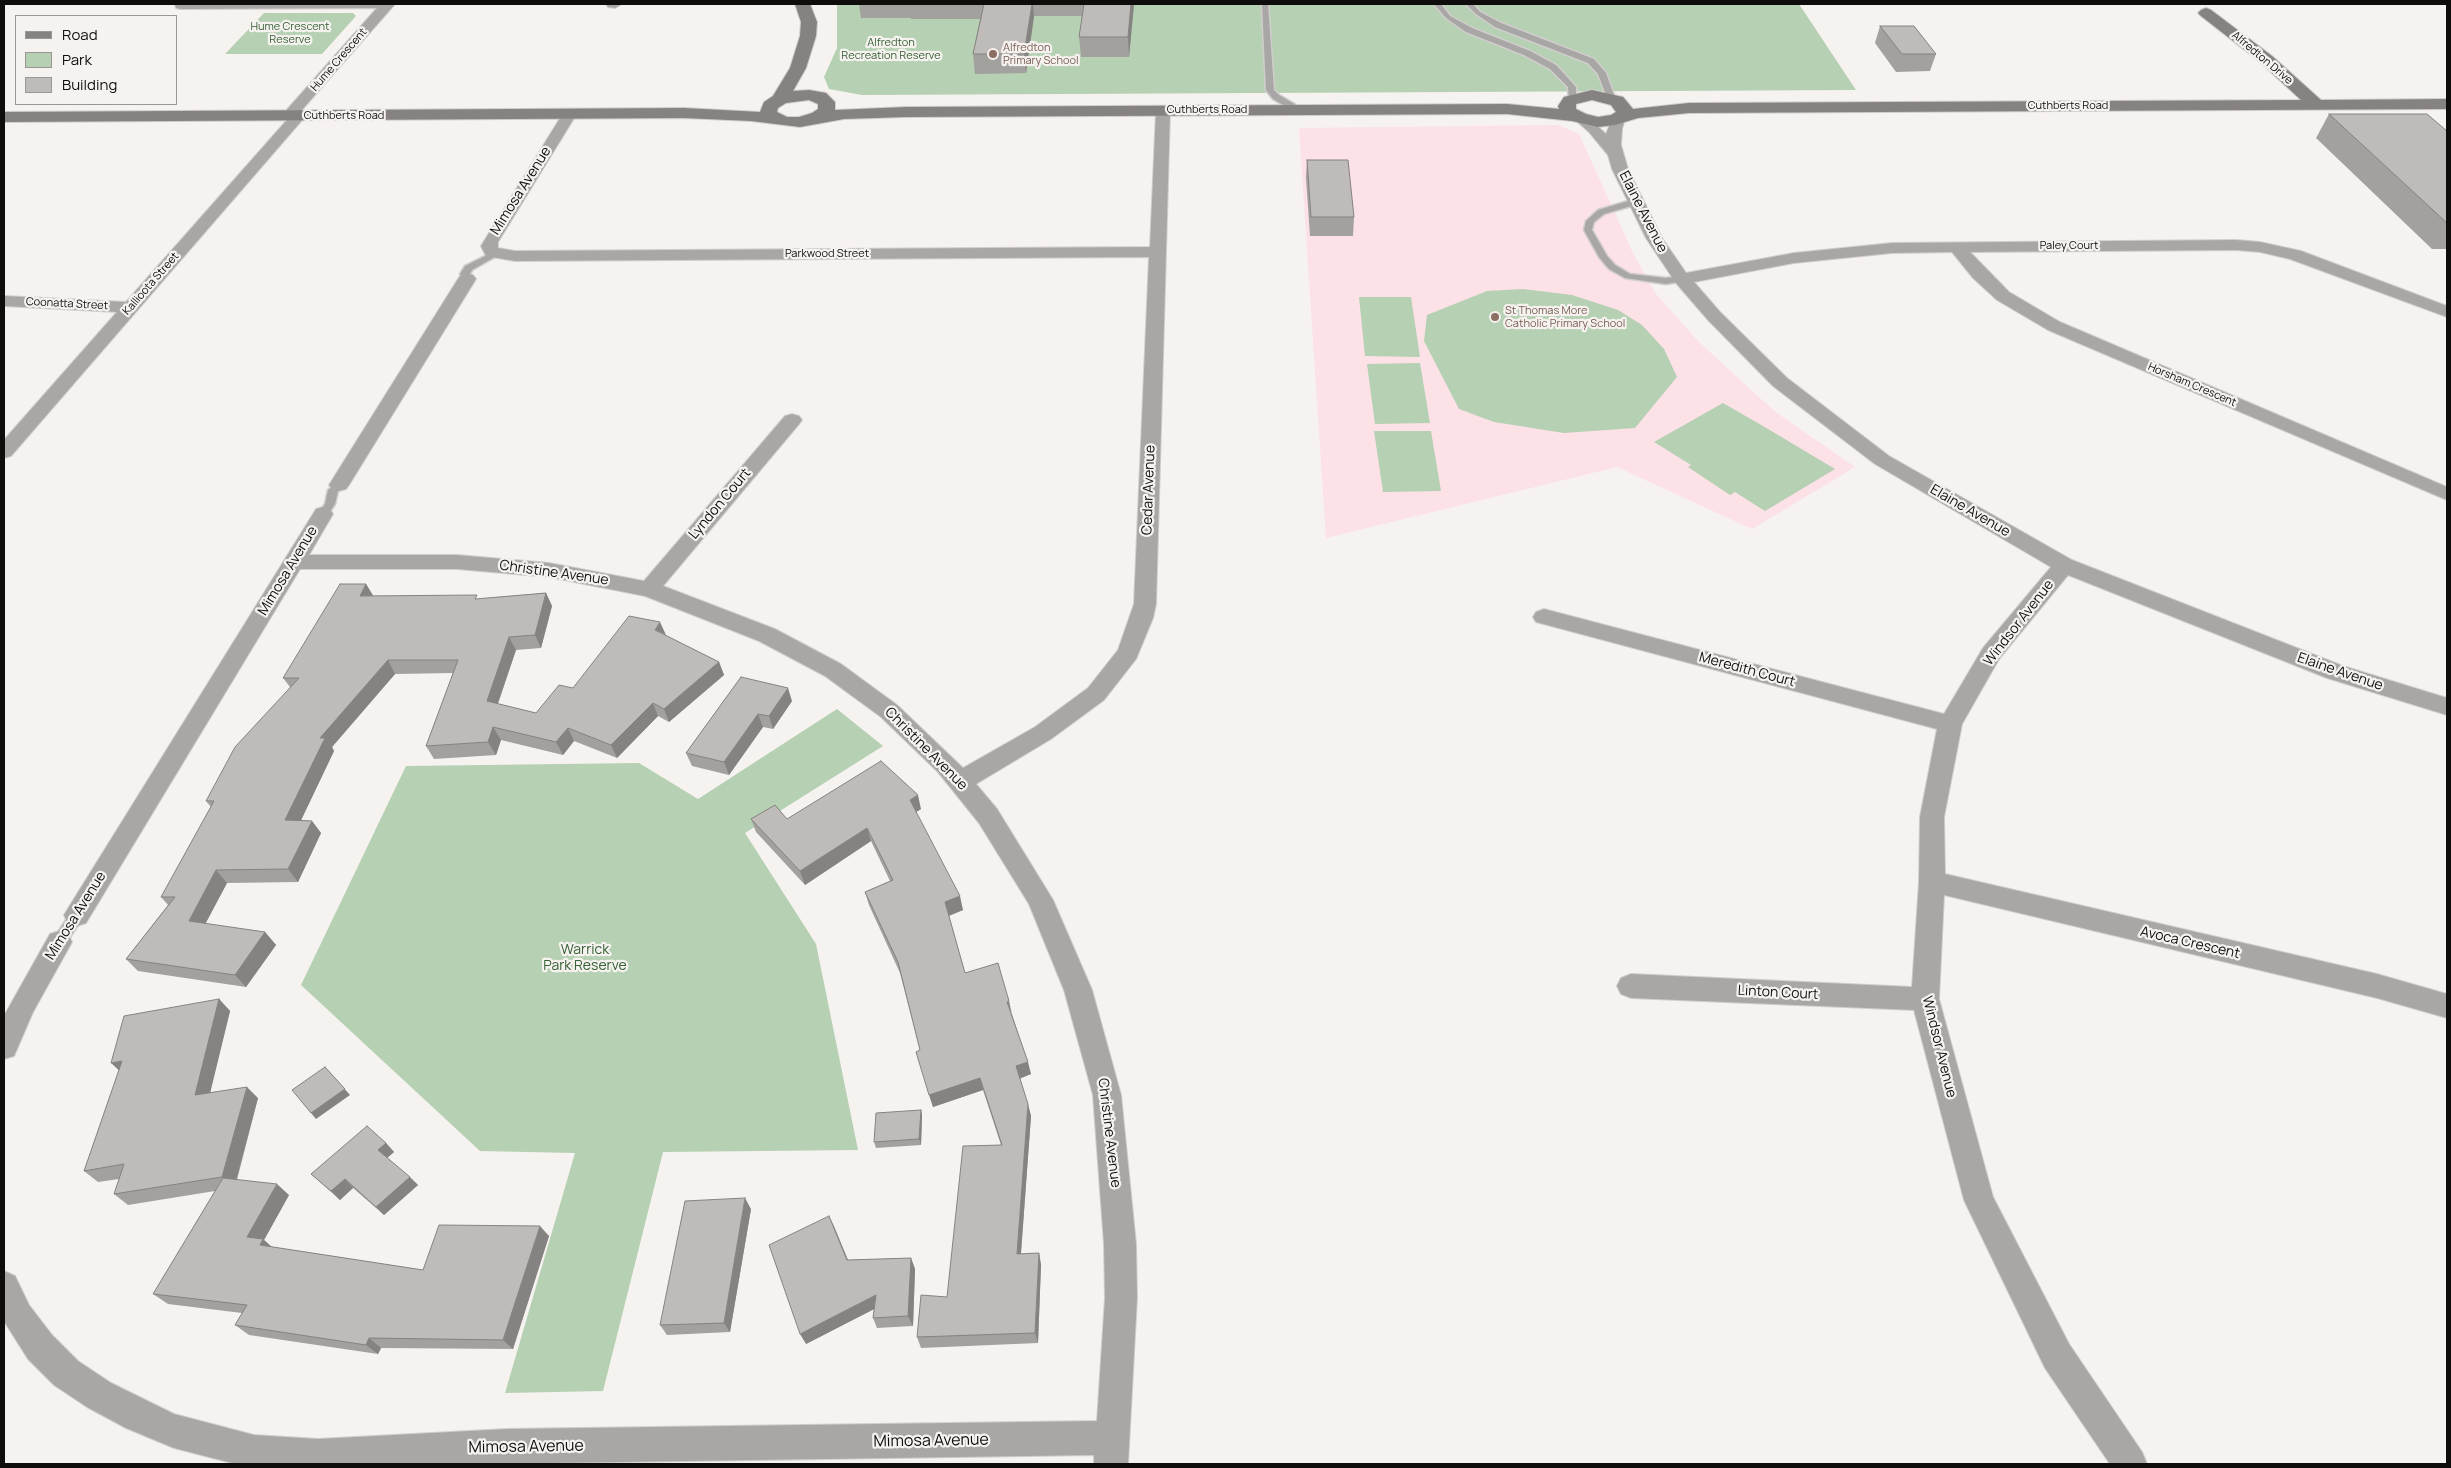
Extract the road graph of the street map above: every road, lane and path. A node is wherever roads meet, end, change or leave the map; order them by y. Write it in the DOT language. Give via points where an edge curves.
graph roads {
  1 [pos="388,4"];
  2 [pos="803,4"];
  3 [pos="1265,4"];
  4 [pos="1437,4"];
  5 [pos="1469,4"];
  6 [pos="181,6"];
  7 [pos="2202,8"];
  8 [pos="798,68"];
  9 [pos="822,98"];
  10 [pos="1612,99"];
  11 [pos="778,100"];
  12 [pos="2316,104"];
  13 [pos="2447,104"];
  14 [pos="2293,105"];
  15 [pos="1688,108"];
  16 [pos="1574,109"];
  17 [pos="1298,110"];
  18 [pos="1164,111"];
  19 [pos="906,112"];
  20 [pos="684,113"];
  21 [pos="568,115"];
  22 [pos="294,116"];
  23 [pos="4,117"];
  24 [pos="1620,118"];
  25 [pos="778,120"];
  26 [pos="809,120"];
  27 [pos="1614,152"];
  28 [pos="1635,202"];
  29 [pos="1956,247"];
  30 [pos="1158,252"];
  31 [pos="496,254"];
  32 [pos="467,279"];
  33 [pos="1682,279"];
  34 [pos="4,301"];
  35 [pos="130,307"];
  36 [pos="2447,312"];
  37 [pos="792,420"];
  38 [pos="4,452"];
  39 [pos="339,485"];
  40 [pos="2447,494"];
  41 [pos="322,514"];
  42 [pos="293,562"];
  43 [pos="2064,565"];
  44 [pos="649,589"];
  45 [pos="1544,617"];
  46 [pos="2447,706"];
  47 [pos="1950,724"];
  48 [pos="960,781"];
  49 [pos="1932,882"];
  50 [pos="77,915"];
  51 [pos="59,942"];
  52 [pos="1631,986"];
  53 [pos="1925,999"];
  54 [pos="2447,1006"];
  55 [pos="4,1047"];
  56 [pos="4,1287"];
  57 [pos="1111,1451"];
  58 [pos="391,1458"];
  59 [pos="2130,1464"];
  1 -- 6 [label="street"];
  1 -- 22 [label="street, Hume Crescent"];
  2 -- 8 [label="street" via="810,27"];
  3 -- 17 [label="lane" via="1270,90"];
  4 -- 16 [label="lane" via="1448,17 1469,30 1553,67 1572,87"];
  5 -- 10 [label="lane" via="1498,25 1591,61 1602,73"];
  7 -- 12 [label="street, Alfredton Drive"];
  7 -- 14 [label="street, Alfredton Drive" via="2236,51"];
  8 -- 9 [label="street" via="809,89"];
  8 -- 11 [label="street" via="788,89"];
  9 -- 11 [label="street, Cuthberts Road" via="801,95"];
  9 -- 19 [label="street, Cuthberts Road" via="847,105"];
  9 -- 26 [label="street" via="828,105 826,111"];
  10 -- 15 [label="street, Cuthberts Road"];
  10 -- 16 [label="street, Cuthberts Road" via="1592,95"];
  10 -- 24 [label="street" via="1625,109"];
  11 -- 20 [label="street, Cuthberts Road" via="745,108"];
  11 -- 25 [label="street" via="768,112"];
  12 -- 13 [label="street, Cuthberts Road"];
  12 -- 14 [label="street, Cuthberts Road"];
  14 -- 15 [label="street, Cuthberts Road"];
  15 -- 24 [label="street, Cuthberts Road" via="1636,113"];
  16 -- 17 [label="street, Cuthberts Road"];
  16 -- 24 [label="street, Cuthberts Road" via="1602,122"];
  16 -- 27 [label="street, Elaine Avenue"];
  17 -- 18 [label="street, Cuthberts Road"];
  18 -- 19 [label="street, Cuthberts Road"];
  18 -- 30 [label="street, Cedar Avenue"];
  19 -- 26 [label="street, Cuthberts Road" via="844,114"];
  20 -- 21 [label="street, Cuthberts Road"];
  20 -- 25 [label="street, Cuthberts Road" via="758,116"];
  21 -- 22 [label="street, Cuthberts Road"];
  21 -- 31 [label="street, Mimosa Avenue" via="490,242 490,249"];
  22 -- 23 [label="street, Cuthberts Road"];
  22 -- 35 [label="street, Kallioota Street"];
  24 -- 27 [label="street, Elaine Avenue" via="1614,133"];
  25 -- 26 [label="street, Cuthberts Road"];
  27 -- 28 [label="street, Elaine Avenue"];
  28 -- 33 [label="street, Elaine Avenue" via="1654,238"];
  28 -- 33 [label="lane" via="1601,212 1590,221 1588,230 1603,257 1612,267 1628,276 1666,281"];
  29 -- 33 [label="street, Paley Court" via="1825,254"];
  29 -- 36 [label="street, Paley Court" via="2260,247 2304,258"];
  29 -- 40 [label="street, Horsham Crescent" via="2003,296 2054,326"];
  30 -- 31 [label="street, Parkwood Street"];
  30 -- 48 [label="street, Cedar Avenue" via="1145,604 1137,635 1113,673 1084,705 1020,748"];
  31 -- 32 [label="lane, Mimosa Avenue" via="468,268"];
  32 -- 39 [label="street, Mimosa Avenue"];
  33 -- 43 [label="street, Elaine Avenue" via="1780,382 1882,460"];
  34 -- 35 [label="street, Coonatta Street"];
  35 -- 38 [label="street, Kallioota Street"];
  37 -- 44 [label="street, Lyndon Court"];
  39 -- 41 [label="lane, Mimosa Avenue" via="333,490 330,504"];
  41 -- 42 [label="street, Mimosa Avenue"];
  42 -- 44 [label="street, Christine Avenue" via="457,562 568,573"];
  42 -- 50 [label="street, Mimosa Avenue"];
  43 -- 46 [label="street, Elaine Avenue" via="2335,672"];
  43 -- 47 [label="street, Windsor Avenue" via="1992,654"];
  44 -- 48 [label="street, Christine Avenue" via="750,627 832,670 889,711"];
  45 -- 47 [label="street, Meredith Court"];
  47 -- 49 [label="street, Windsor Avenue" via="1932,817"];
  48 -- 57 [label="street, Christine Avenue" via="1000,832 1040,900 1078,990 1107,1095 1120,1244 1121,1298"];
  49 -- 53 [label="street, Windsor Avenue"];
  49 -- 54 [label="street, Avoca Crescent" via="2377,986"];
  50 -- 51 [label="lane, Mimosa Avenue"];
  51 -- 55 [label="street, Mimosa Avenue" via="22,1006"];
  52 -- 53 [label="street, Linton Court"];
  53 -- 59 [label="street, Windsor Avenue" via="1979,1200 2057,1356"];
  56 -- 58 [label="street, Mimosa Avenue" via="18,1316 66,1373 99,1395 174,1431 254,1452"];
  57 -- 58 [label="street, Mimosa Avenue" via="507,1446"];
}
